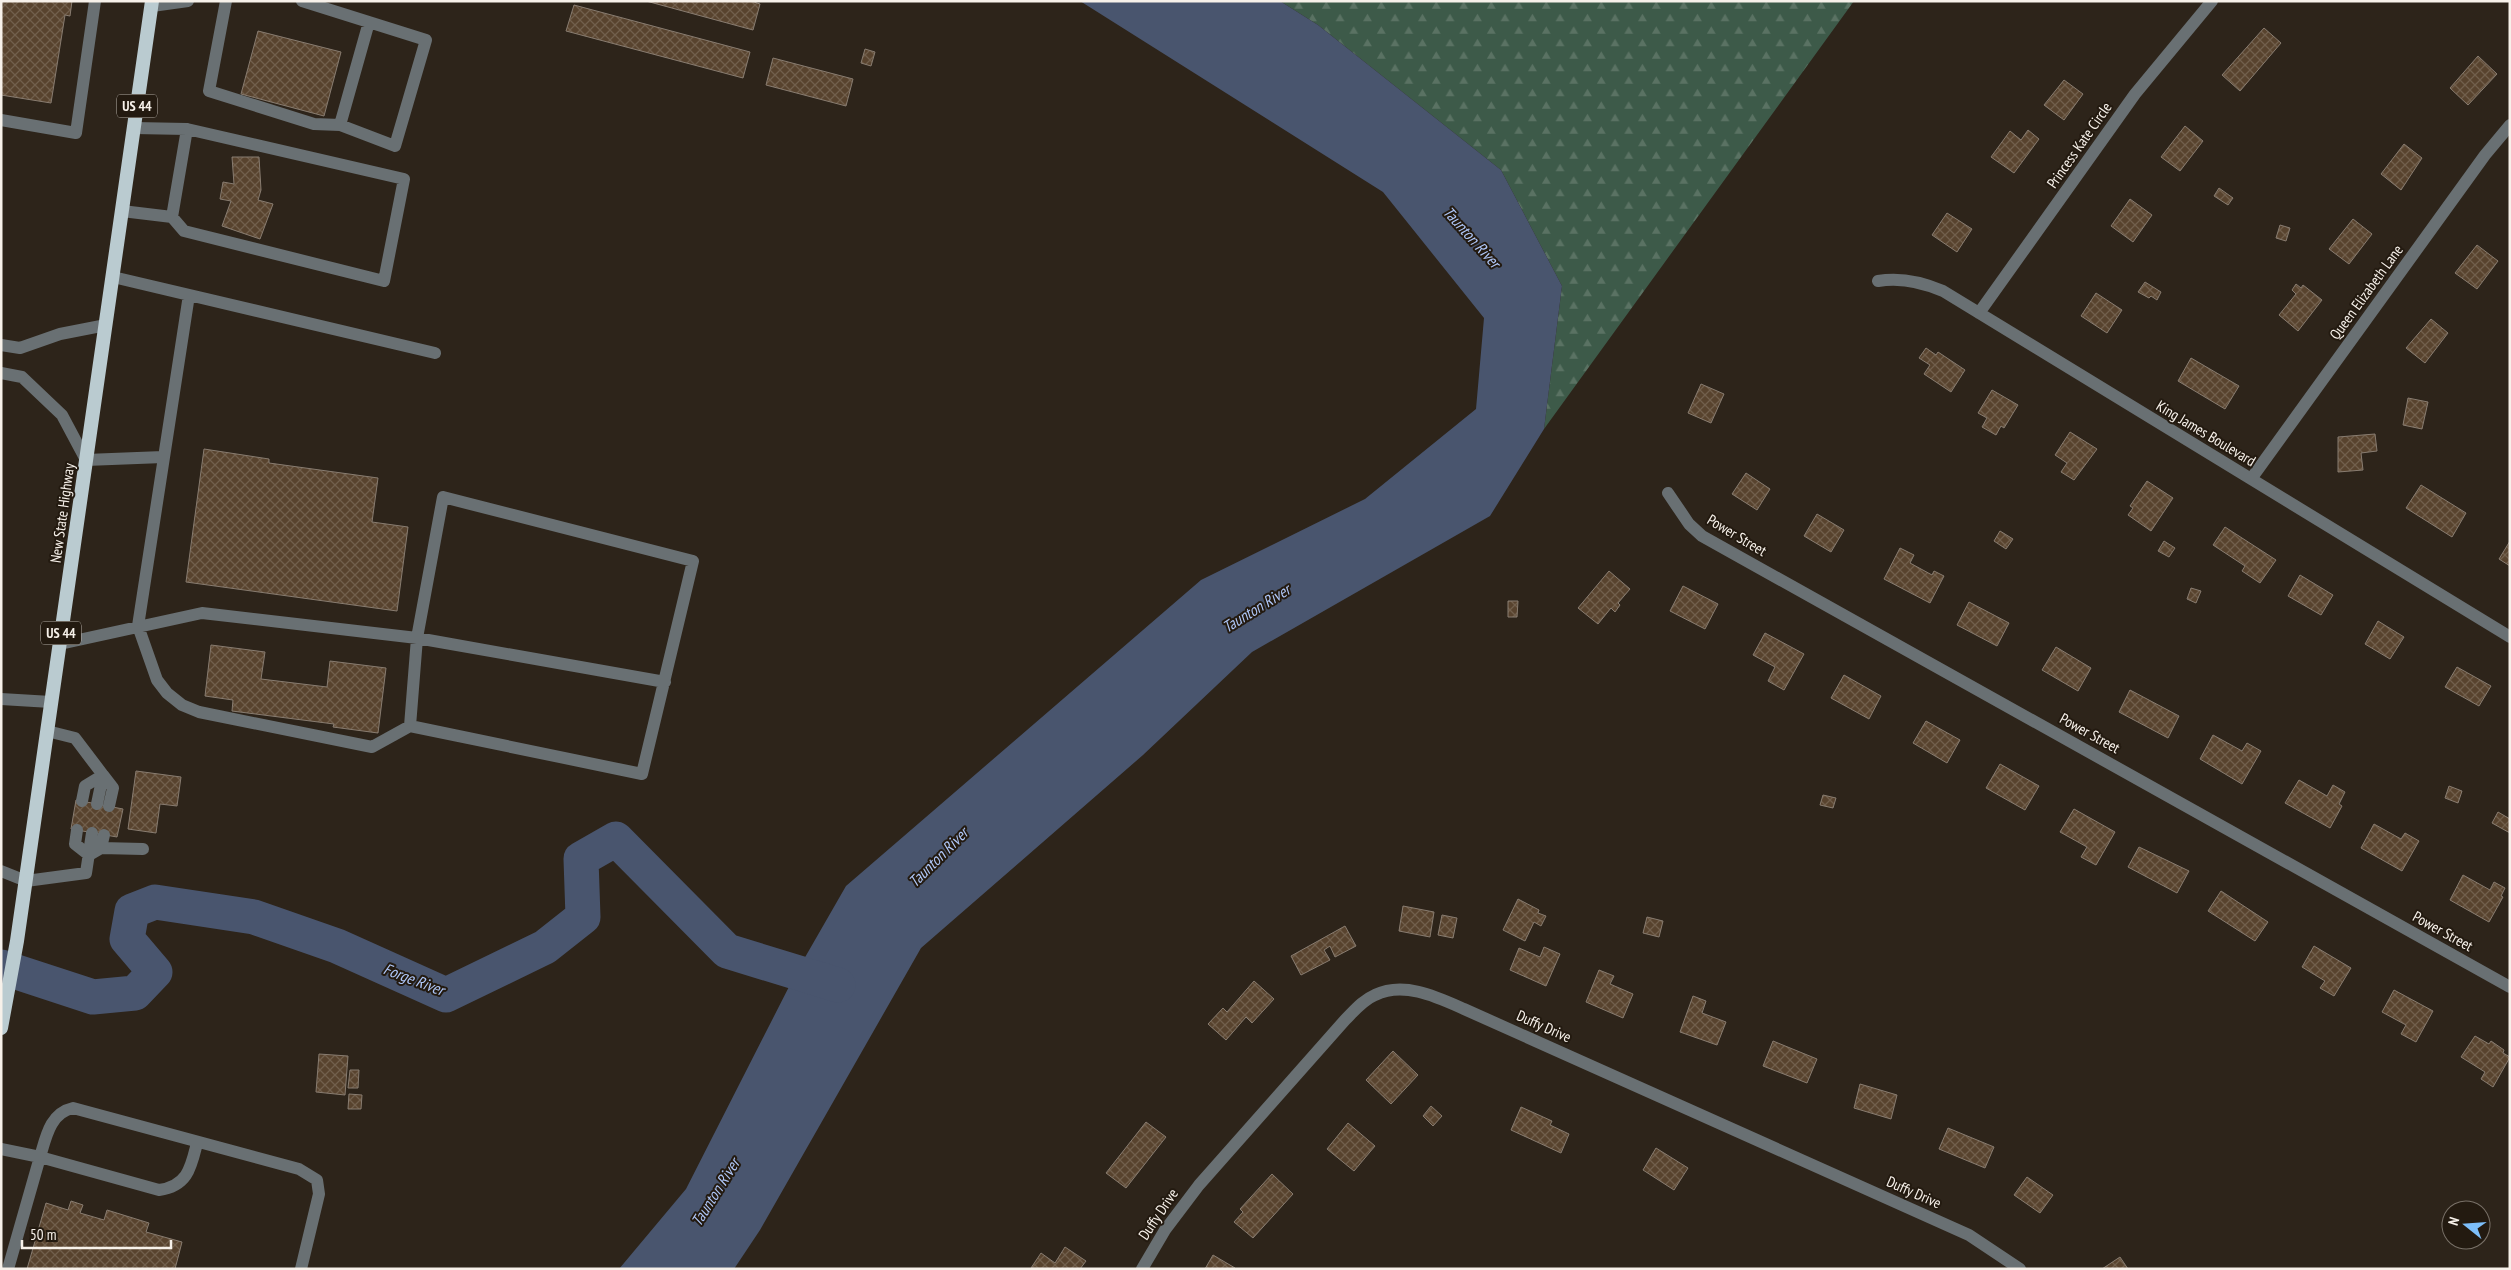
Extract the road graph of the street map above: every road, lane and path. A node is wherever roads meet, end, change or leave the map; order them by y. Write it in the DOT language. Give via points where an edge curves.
graph roads {
  1 [pos="95,1"];
  2 [pos="188,1"];
  3 [pos="226,1"];
  4 [pos="302,1"];
  5 [pos="2212,1"];
  6 [pos="152,3"];
  7 [pos="369,22"];
  8 [pos="1,120"];
  9 [pos="340,125"];
  10 [pos="2510,125"];
  11 [pos="134,128"];
  12 [pos="187,129"];
  13 [pos="122,211"];
  14 [pos="172,217"];
  15 [pos="113,277"];
  16 [pos="1878,281"];
  17 [pos="189,295"];
  18 [pos="1979,313"];
  19 [pos="106,325"];
  20 [pos="1,345"];
  21 [pos="435,354"];
  22 [pos="1,373"];
  23 [pos="163,457"];
  24 [pos="86,460"];
  25 [pos="2251,479"];
  26 [pos="1668,493"];
  27 [pos="138,626"];
  28 [pos="2510,637"];
  29 [pos="417,638"];
  30 [pos="60,644"];
  31 [pos="665,682"];
  32 [pos="1,699"];
  33 [pos="52,702"];
  34 [pos="410,726"];
  35 [pos="47,731"];
  36 [pos="103,775"];
  37 [pos="82,801"];
  38 [pos="103,805"];
  39 [pos="77,830"];
  40 [pos="99,838"];
  41 [pos="143,849"];
  42 [pos="88,855"];
  43 [pos="1,871"];
  44 [pos="26,881"];
  45 [pos="2510,987"];
  46 [pos="1,1028"];
  47 [pos="198,1143"];
  48 [pos="1,1149"];
  49 [pos="40,1157"];
  50 [pos="8,1269"];
  51 [pos="301,1269"];
  52 [pos="1142,1269"];
  53 [pos="2020,1269"];
  1 -- 8 [label="street" via="76,133"];
  2 -- 6 [label="street"];
  3 -- 9 [label="street" via="208,91 314,124"];
  4 -- 7 [label="street"];
  5 -- 18 [label="street, Princess Kate Circle" via="2135,94"];
  6 -- 11 [label="highway, New State Highway / US 44"];
  7 -- 9 [label="street"];
  7 -- 9 [label="street" via="426,40 395,146"];
  10 -- 25 [label="street, Queen Elizabeth Lane"];
  11 -- 12 [label="street"];
  11 -- 13 [label="highway, New State Highway / US 44"];
  12 -- 14 [label="street"];
  12 -- 14 [label="street" via="404,179 384,281 184,231"];
  13 -- 14 [label="street"];
  13 -- 15 [label="highway, New State Highway / US 44"];
  15 -- 17 [label="street"];
  15 -- 19 [label="highway, New State Highway / US 44"];
  16 -- 18 [label="street, King James Boulevard" via="1892,279 1928,284"];
  17 -- 21 [label="street"];
  17 -- 23 [label="street"];
  18 -- 25 [label="street, King James Boulevard"];
  19 -- 20 [label="street" via="60,334 20,348"];
  19 -- 24 [label="highway, New State Highway / US 44"];
  22 -- 24 [label="street" via="22,377 62,415"];
  23 -- 24 [label="street"];
  23 -- 27 [label="street"];
  24 -- 30 [label="highway, New State Highway / US 44"];
  25 -- 28 [label="street, King James Boulevard"];
  26 -- 45 [label="street, Power Street" via="1689,524 1702,536"];
  27 -- 29 [label="street" via="202,613"];
  27 -- 30 [label="street"];
  27 -- 34 [label="street" via="157,680 167,694 199,712 372,747"];
  29 -- 31 [label="street"];
  29 -- 31 [label="street" via="442,497 693,561"];
  29 -- 34 [label="street"];
  30 -- 33 [label="highway, New State Highway / US 44"];
  31 -- 34 [label="street" via="642,774"];
  32 -- 33 [label="street"];
  33 -- 35 [label="highway, New State Highway / US 44"];
  35 -- 36 [label="street" via="75,738"];
  35 -- 44 [label="highway, New State Highway / US 44"];
  36 -- 37 [label="street" via="85,786"];
  36 -- 38 [label="street"];
  39 -- 42 [label="street" via="75,844"];
  40 -- 41 [label="street"];
  40 -- 42 [label="street"];
  40 -- 42 [label="street"];
  42 -- 44 [label="street" via="86,873"];
  43 -- 44 [label="street"];
  44 -- 46 [label="highway, New State Highway / US 44"];
  47 -- 49 [label="street" via="184,1180 171,1189 159,1190"];
  47 -- 49 [label="street" via="73,1108 62,1110 53,1120"];
  47 -- 51 [label="street" via="299,1169 317,1180 319,1194"];
  48 -- 49 [label="street"];
  49 -- 50 [label="street"];
  52 -- 53 [label="street, Duffy Drive" via="1165,1230 1199,1185 1345,1020 1376,994 1401,990 1431,995 1464,1008 1830,1172 1969,1235"];
}
